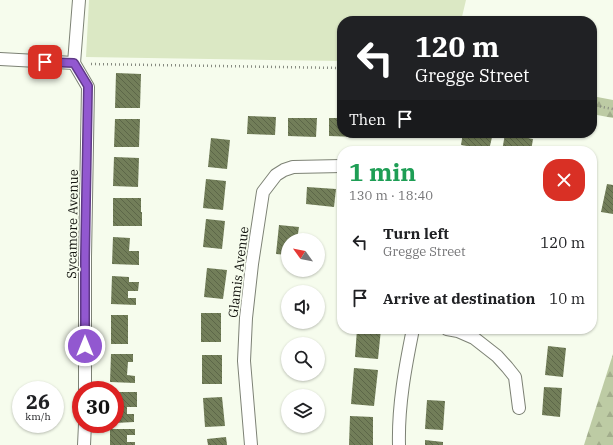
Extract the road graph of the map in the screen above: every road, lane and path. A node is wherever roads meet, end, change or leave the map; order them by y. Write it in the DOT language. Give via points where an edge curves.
graph roads {
  1 [pos="79,0"];
  2 [pos="0,59"];
  3 [pos="74,63"];
  4 [pos="337,68"];
  5 [pos="597,106"];
  6 [pos="613,110"];
  7 [pos="337,166"];
  8 [pos="412,334"];
  9 [pos="465,334"];
  10 [pos="85,381"];
  11 [pos="519,408"];
  12 [pos="85,433"];
  13 [pos="84,445"];
  14 [pos="252,445"];
  15 [pos="399,445"];
  1 -- 3 [label="street"];
  2 -- 3 [label="street"];
  3 -- 4 [label="path"];
  3 -- 10 [label="street, Sycamore Avenue" via="88,86"];
  5 -- 6 [label="path"];
  7 -- 14 [label="street, Glamis Avenue" via="293,167 284,170 276,175 263,192 252,264 244,361"];
  8 -- 15 [label="street" via="404,376"];
  9 -- 11 [label="street" via="497,356 515,377"];
  12 -- 13 [label="street"];
}
